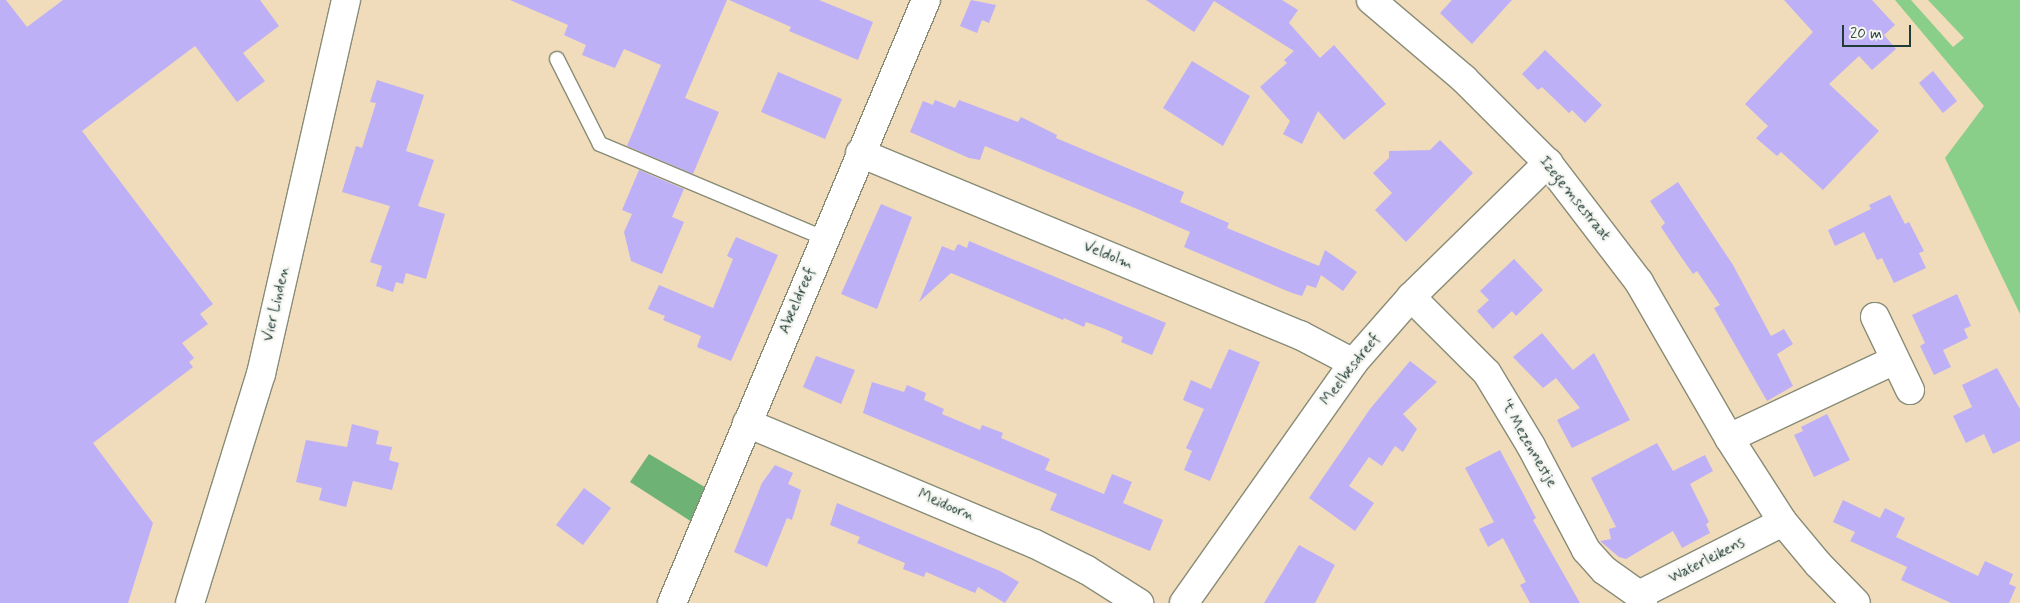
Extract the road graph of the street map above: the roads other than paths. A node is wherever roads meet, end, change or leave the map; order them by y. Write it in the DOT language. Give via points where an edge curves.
graph roads {
  1 [pos="346,0"];
  2 [pos="926,0"];
  3 [pos="1371,0"];
  4 [pos="557,59"];
  5 [pos="860,154"];
  6 [pos="1548,163"];
  7 [pos="824,238"];
  8 [pos="1411,296"];
  9 [pos="1875,317"];
  10 [pos="1896,360"];
  11 [pos="1353,363"];
  12 [pos="1910,390"];
  13 [pos="747,423"];
  14 [pos="1729,438"];
  15 [pos="1784,522"];
  16 [pos="1641,599"];
  17 [pos="190,603"];
  18 [pos="672,603"];
  19 [pos="1139,603"];
  20 [pos="1184,603"];
  21 [pos="1856,603"];
  1 -- 17 [label="street, Vier Linden" via="261,374"];
  2 -- 5 [label="street, Abeeldreef"];
  3 -- 6 [label="street, Izegemsestraat" via="1464,79"];
  4 -- 7 [label="lane" via="600,144"];
  5 -- 7 [label="street, Abeeldreef"];
  5 -- 11 [label="street, Veldolm" via="1300,335"];
  6 -- 8 [label="street, Meelbesdreef"];
  6 -- 14 [label="street, Izegemsestraat" via="1640,282"];
  7 -- 13 [label="street, Abeeldreef"];
  8 -- 11 [label="street, Meelbesdreef"];
  8 -- 16 [label="street, 't Mezennestje" via="1487,373 1586,550 1604,570"];
  9 -- 10 [label="street"];
  10 -- 12 [label="street"];
  10 -- 14 [label="street"];
  11 -- 20 [label="street, Meelbesdreef"];
  13 -- 18 [label="street, Abeeldreef"];
  13 -- 19 [label="street, Meidoorn" via="1033,543 1087,570"];
  14 -- 15 [label="street, Izegemsestraat"];
  15 -- 16 [label="street, Waterleikens"];
  15 -- 21 [label="street, Izegemsestraat"];
}
